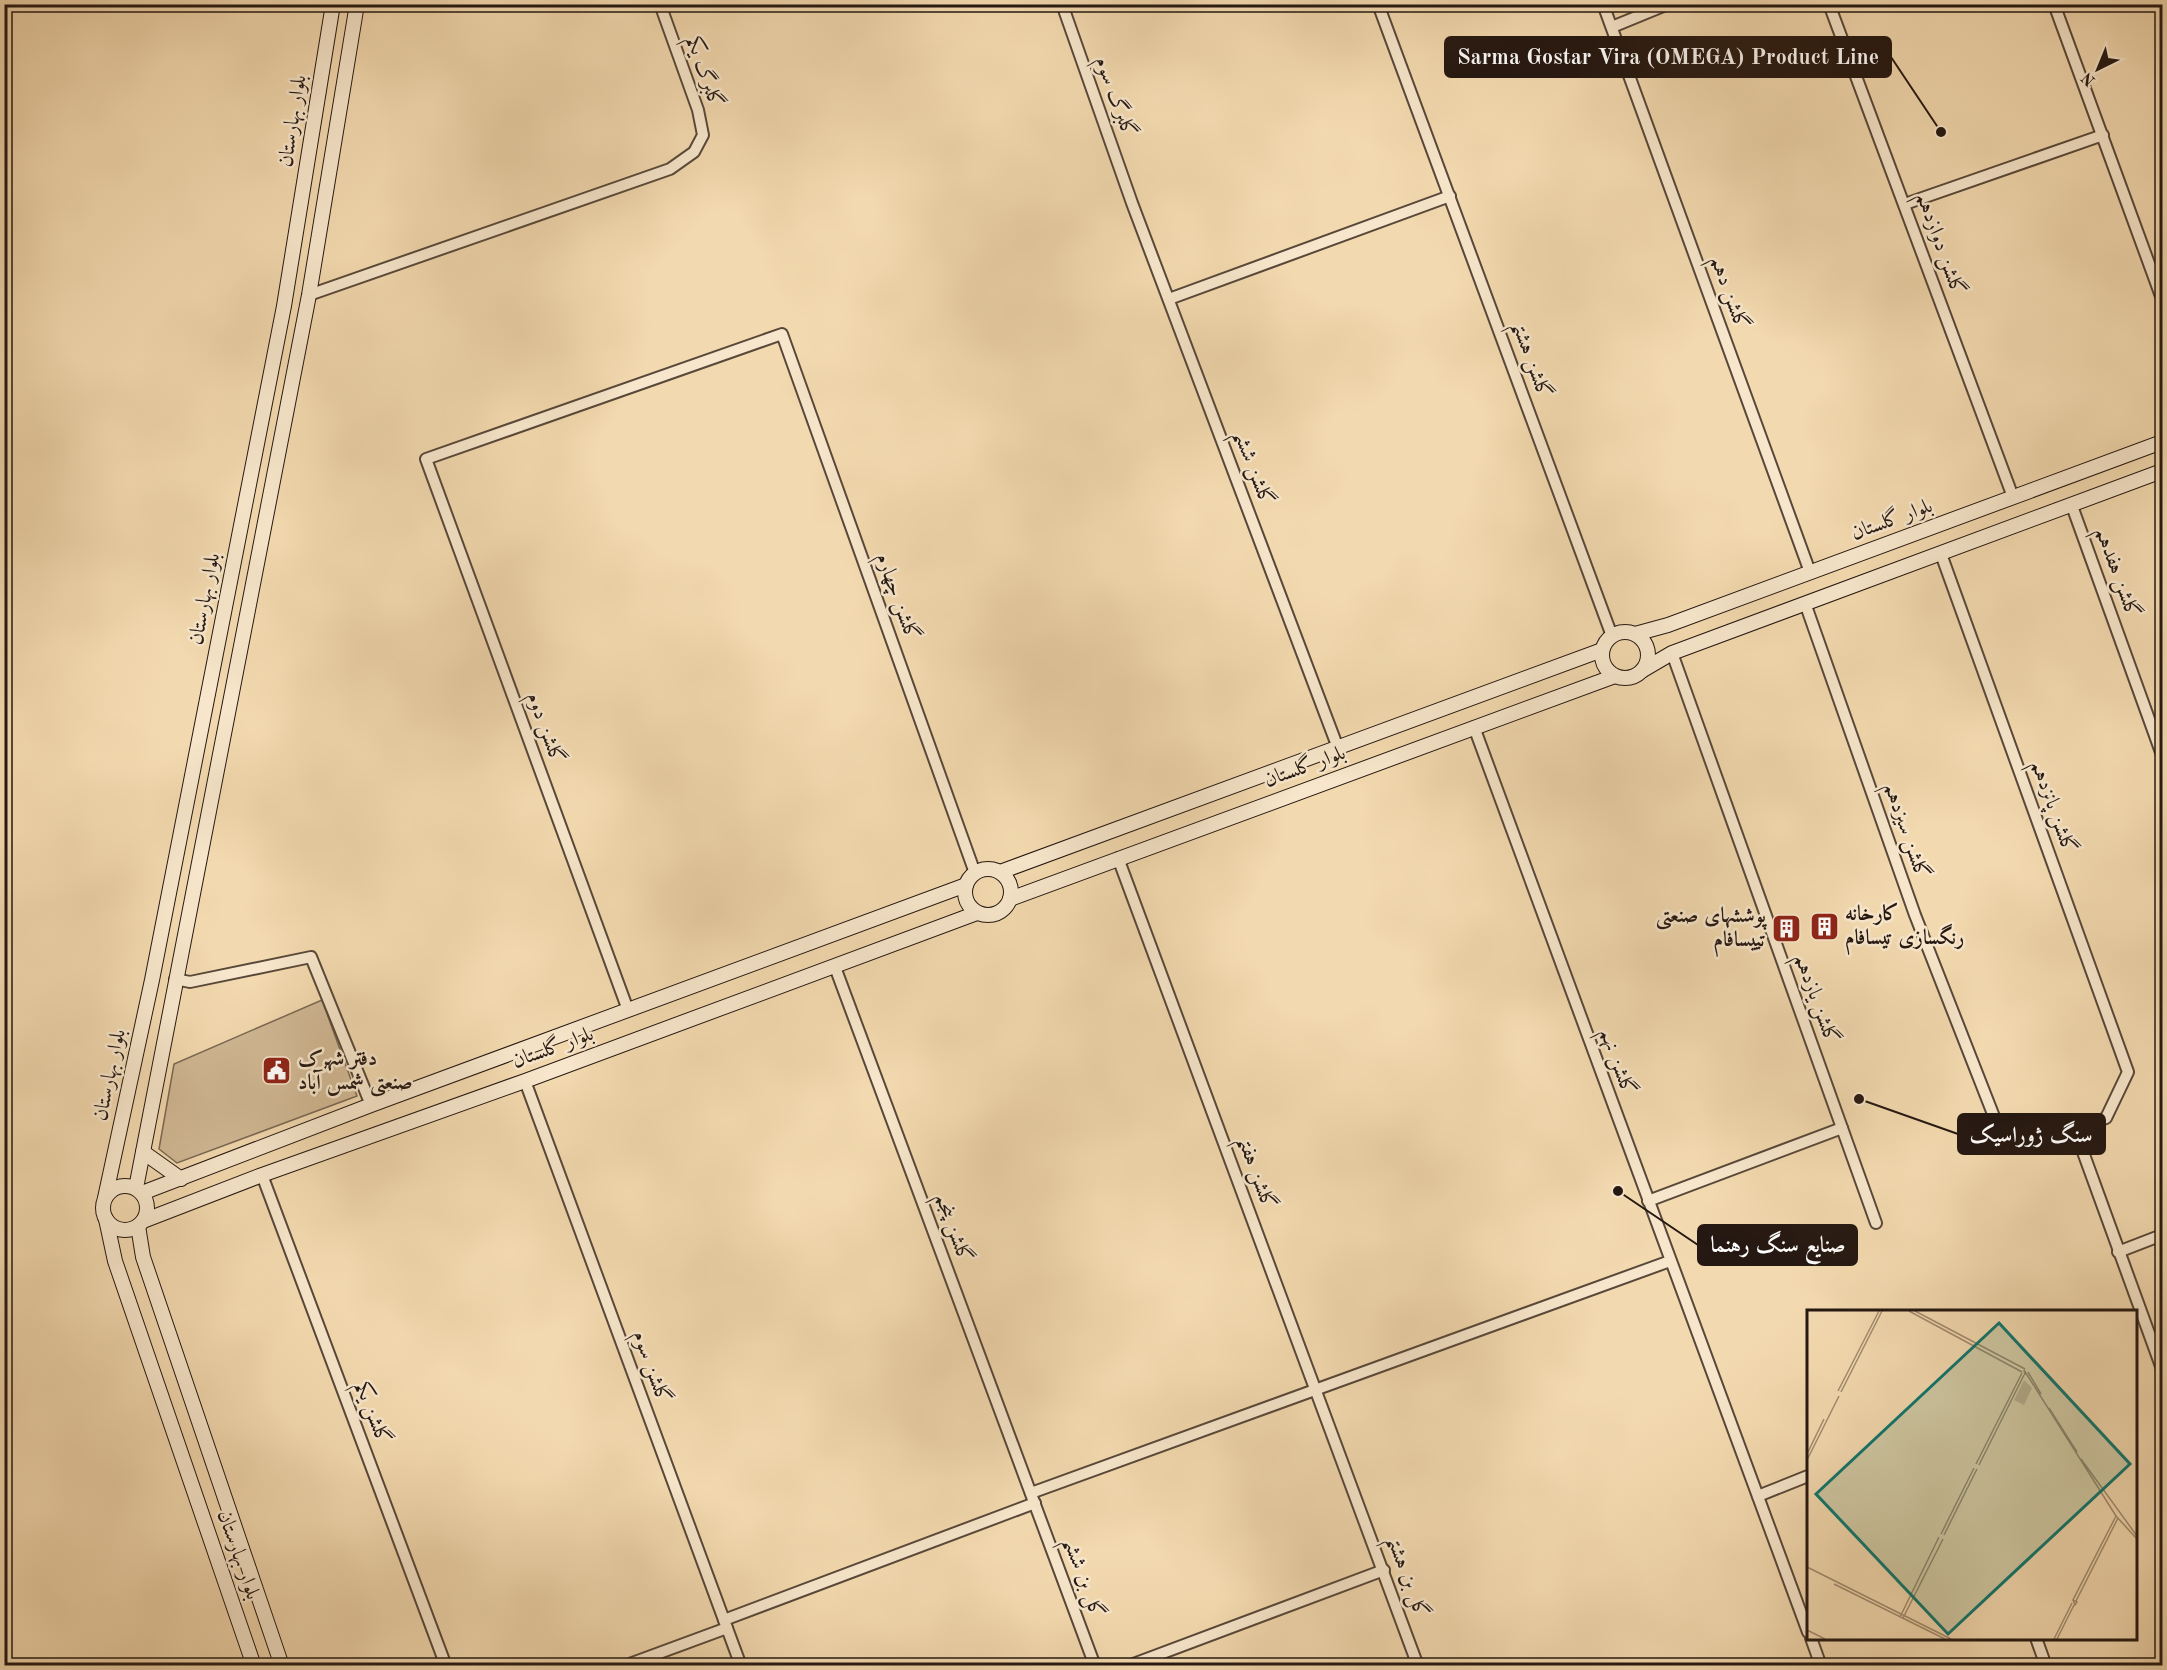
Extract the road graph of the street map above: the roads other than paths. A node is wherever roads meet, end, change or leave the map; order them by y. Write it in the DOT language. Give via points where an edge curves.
graph roads {
  1 [pos="333,4"];
  2 [pos="357,4"];
  3 [pos="660,4"];
  4 [pos="1062,4"];
  5 [pos="1378,4"];
  6 [pos="1603,4"];
  7 [pos="1668,4"];
  8 [pos="1829,4"];
  9 [pos="2054,4"];
  10 [pos="1612,27"];
  11 [pos="2103,135"];
  12 [pos="1450,196"];
  13 [pos="1132,203"];
  14 [pos="1905,204"];
  15 [pos="309,295"];
  16 [pos="1169,298"];
  17 [pos="2163,299"];
  18 [pos="782,334"];
  19 [pos="2163,442"];
  20 [pos="2163,471"];
  21 [pos="2013,497"];
  22 [pos="2072,506"];
  23 [pos="1941,554"];
  24 [pos="1810,572"];
  25 [pos="1805,603"];
  26 [pos="1635,634"];
  27 [pos="1612,636"];
  28 [pos="1602,650"];
  29 [pos="1672,653"];
  30 [pos="1643,670"];
  31 [pos="1615,676"];
  32 [pos="1474,727"];
  33 [pos="1338,748"];
  34 [pos="2163,755"];
  35 [pos="1118,858"];
  36 [pos="975,873"];
  37 [pos="1000,873"];
  38 [pos="966,885"];
  39 [pos="1010,899"];
  40 [pos="977,913"];
  41 [pos="835,967"];
  42 [pos="175,979"];
  43 [pos="628,1010"];
  44 [pos="525,1081"];
  45 [pos="371,1105"];
  46 [pos="1842,1128"];
  47 [pos="2075,1130"];
  48 [pos="143,1152"];
  49 [pos="197,1173"];
  50 [pos="262,1175"];
  51 [pos="181,1179"];
  52 [pos="139,1191"];
  53 [pos="204,1196"];
  54 [pos="105,1198"];
  55 [pos="1648,1201"];
  56 [pos="106,1219"];
  57 [pos="140,1223"];
  58 [pos="1876,1223"];
  59 [pos="2163,1235"];
  60 [pos="2118,1252"];
  61 [pos="1670,1261"];
  62 [pos="2163,1369"];
  63 [pos="1316,1388"];
  64 [pos="1807,1477"];
  65 [pos="1758,1496"];
  66 [pos="1033,1498"];
  67 [pos="1358,1502"];
  68 [pos="1384,1570"];
  69 [pos="725,1624"];
  70 [pos="1807,1627"];
  71 [pos="1812,1640"];
  72 [pos="2037,1640"];
  73 [pos="254,1665"];
  74 [pos="282,1665"];
  75 [pos="446,1665"];
  76 [pos="624,1665"];
  77 [pos="741,1665"];
  78 [pos="1095,1665"];
  79 [pos="1128,1665"];
  80 [pos="1418,1665"];
  81 [pos="1821,1665"];
  82 [pos="2046,1665"];
  1 -- 54 [label="street, بلوار بهارستان" via="284,306"];
  2 -- 15 [label="street, بلوار بهارستان"];
  3 -- 15 [label="street, گلبرگ یکم" via="698,110 703,135 694,152 670,169"];
  4 -- 13 [label="street, گلبرگ سوم"];
  5 -- 12 [label="street, گلشن هشتم"];
  6 -- 10 [label="street, گلشن دهم"];
  7 -- 10 [label="street"];
  8 -- 14 [label="street, گلشن دوازدهم"];
  9 -- 11 [label="street"];
  10 -- 24 [label="street, گلشن دهم"];
  11 -- 14 [label="street"];
  11 -- 17 [label="street"];
  12 -- 16 [label="street"];
  12 -- 27 [label="street, گلشن هشتم"];
  13 -- 16 [label="street, گلشن ششم"];
  14 -- 21 [label="street, گلشن دوازدهم"];
  15 -- 42 [label="street, بلوار بهارستان"];
  16 -- 33 [label="street, گلشن ششم"];
  18 -- 36 [label="street, گلشن چهارم"];
  18 -- 43 [label="street, گلشن دوم" via="426,459"];
  19 -- 21 [label="street, بلوار گلستان"];
  20 -- 22 [label="street"];
  21 -- 24 [label="street, بلوار گلستان"];
  22 -- 23 [label="street"];
  22 -- 34 [label="street, گلشن هفدهم"];
  23 -- 25 [label="street"];
  23 -- 47 [label="street, گلشن پانزدهم" via="2128,1072 2106,1118"];
  24 -- 26 [label="street, بلوار گلستان"];
  25 -- 29 [label="street"];
  25 -- 47 [label="street, گلشن سیزدهم" via="1915,915 2002,1137 2046,1140"];
  26 -- 27 [label="street" via="1623,632"];
  26 -- 30 [label="street" via="1648,652"];
  27 -- 28 [label="street"];
  28 -- 31 [label="street" via="1605,667"];
  28 -- 33 [label="street, بلوار گلستان"];
  29 -- 30 [label="street"];
  29 -- 46 [label="street, گلشن یازدهم"];
  30 -- 31 [label="street" via="1630,678"];
  31 -- 32 [label="street, بلوار گلستان"];
  32 -- 35 [label="street, بلوار گلستان"];
  32 -- 55 [label="street, گلشن نهم"];
  33 -- 37 [label="street, بلوار گلستان"];
  35 -- 39 [label="street, بلوار گلستان"];
  35 -- 63 [label="street, گلشن هفتم"];
  36 -- 37 [label="street" via="988,869"];
  36 -- 38 [label="street"];
  37 -- 39 [label="street" via="1010,884"];
  38 -- 40 [label="street" via="968,904"];
  38 -- 43 [label="street, بلوار گلستان"];
  39 -- 40 [label="street" via="993,914"];
  40 -- 41 [label="street, بلوار گلستان"];
  41 -- 44 [label="street, بلوار گلستان"];
  41 -- 66 [label="street, گلشن پنجم"];
  42 -- 45 [label="street" via="190,982 311,957"];
  42 -- 48 [label="street, بلوار بهارستان"];
  43 -- 45 [label="street, بلوار گلستان"];
  44 -- 50 [label="street, بلوار گلستان"];
  44 -- 69 [label="street, گلشن سوم"];
  45 -- 49 [label="street, بلوار گلستان"];
  46 -- 55 [label="street"];
  46 -- 58 [label="street, گلشن یازدهم"];
  47 -- 60 [label="street"];
  48 -- 51 [label="street"];
  48 -- 52 [label="street, بلوار بهارستان"];
  49 -- 51 [label="street, بلوار گلستان"];
  49 -- 53 [label="street"];
  50 -- 53 [label="street, بلوار گلستان"];
  50 -- 75 [label="street, گلشن یکم"];
  51 -- 52 [label="street, بلوار گلستان"];
  52 -- 54 [label="street" via="122,1186"];
  52 -- 57 [label="street" via="147,1207"];
  53 -- 57 [label="street, بلوار گلستان"];
  54 -- 56 [label="street"];
  55 -- 61 [label="street, گلشن نهم"];
  56 -- 57 [label="street" via="123,1230"];
  56 -- 73 [label="street, بلوار بهارستان" via="115,1261"];
  57 -- 74 [label="street, بلوار بهارستان" via="143,1257"];
  59 -- 60 [label="street"];
  60 -- 62 [label="street"];
  61 -- 63 [label="street"];
  61 -- 65 [label="street, گلشن نهم"];
  63 -- 66 [label="street"];
  63 -- 67 [label="street, گلشن هفتم"];
  64 -- 65 [label="street"];
  65 -- 70 [label="street, گلشن نهم"];
  66 -- 69 [label="street"];
  66 -- 78 [label="street, گل بن ششم"];
  67 -- 68 [label="street, گل بن هشتم"];
  68 -- 79 [label="street"];
  68 -- 80 [label="street, گل بن هشتم"];
  69 -- 76 [label="street"];
  69 -- 77 [label="street, گلشن سوم"];
  71 -- 81 [label="street"];
  72 -- 82 [label="street"];
}
